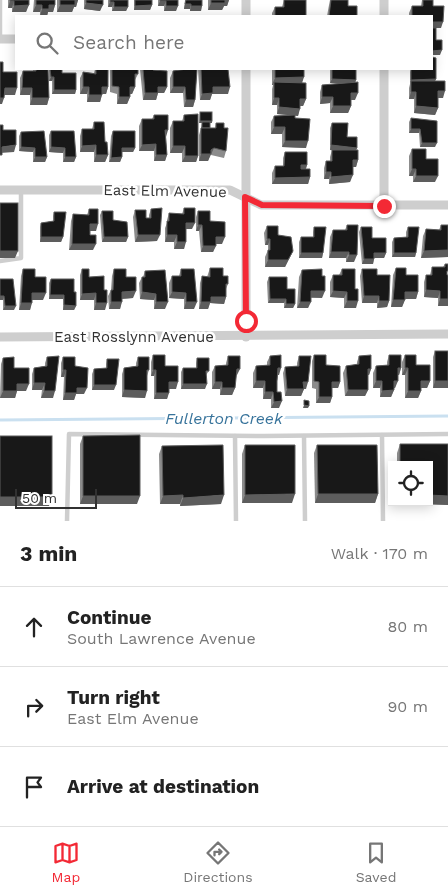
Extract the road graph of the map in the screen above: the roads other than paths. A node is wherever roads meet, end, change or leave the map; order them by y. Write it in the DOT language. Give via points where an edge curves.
graph roads {
  1 [pos="0,0"];
  2 [pos="246,0"];
  3 [pos="384,0"];
  4 [pos="246,15"];
  5 [pos="384,15"];
  6 [pos="0,38"];
  7 [pos="15,38"];
  8 [pos="246,70"];
  9 [pos="384,70"];
  10 [pos="0,190"];
  11 [pos="21,190"];
  12 [pos="245,197"];
  13 [pos="448,205"];
  14 [pos="384,206"];
  15 [pos="0,261"];
  16 [pos="448,334"];
  17 [pos="0,337"];
  18 [pos="246,337"];
  19 [pos="448,434"];
  20 [pos="382,435"];
  21 [pos="235,436"];
  22 [pos="304,436"];
  23 [pos="67,521"];
  24 [pos="236,521"];
  25 [pos="305,521"];
  26 [pos="383,521"];
  1 -- 6 [label="lane"];
  2 -- 4 [label="street"];
  3 -- 5 [label="street"];
  6 -- 7 [label="street"];
  8 -- 12 [label="street"];
  9 -- 14 [label="street"];
  10 -- 11 [label="street, East Elm Avenue"];
  11 -- 12 [label="street, East Elm Avenue" via="230,190"];
  11 -- 15 [label="lane" via="21,258"];
  12 -- 14 [label="street, East Elm Avenue" via="262,205"];
  12 -- 18 [label="street"];
  13 -- 14 [label="street, East Elm Avenue"];
  16 -- 18 [label="street, East Rosslynn Avenue"];
  17 -- 18 [label="street, East Rosslynn Avenue"];
  19 -- 20 [label="lane"];
  20 -- 22 [label="lane"];
  20 -- 26 [label="lane"];
  21 -- 22 [label="lane"];
  21 -- 23 [label="lane" via="69,434"];
  21 -- 24 [label="lane"];
  22 -- 25 [label="lane"];
}
